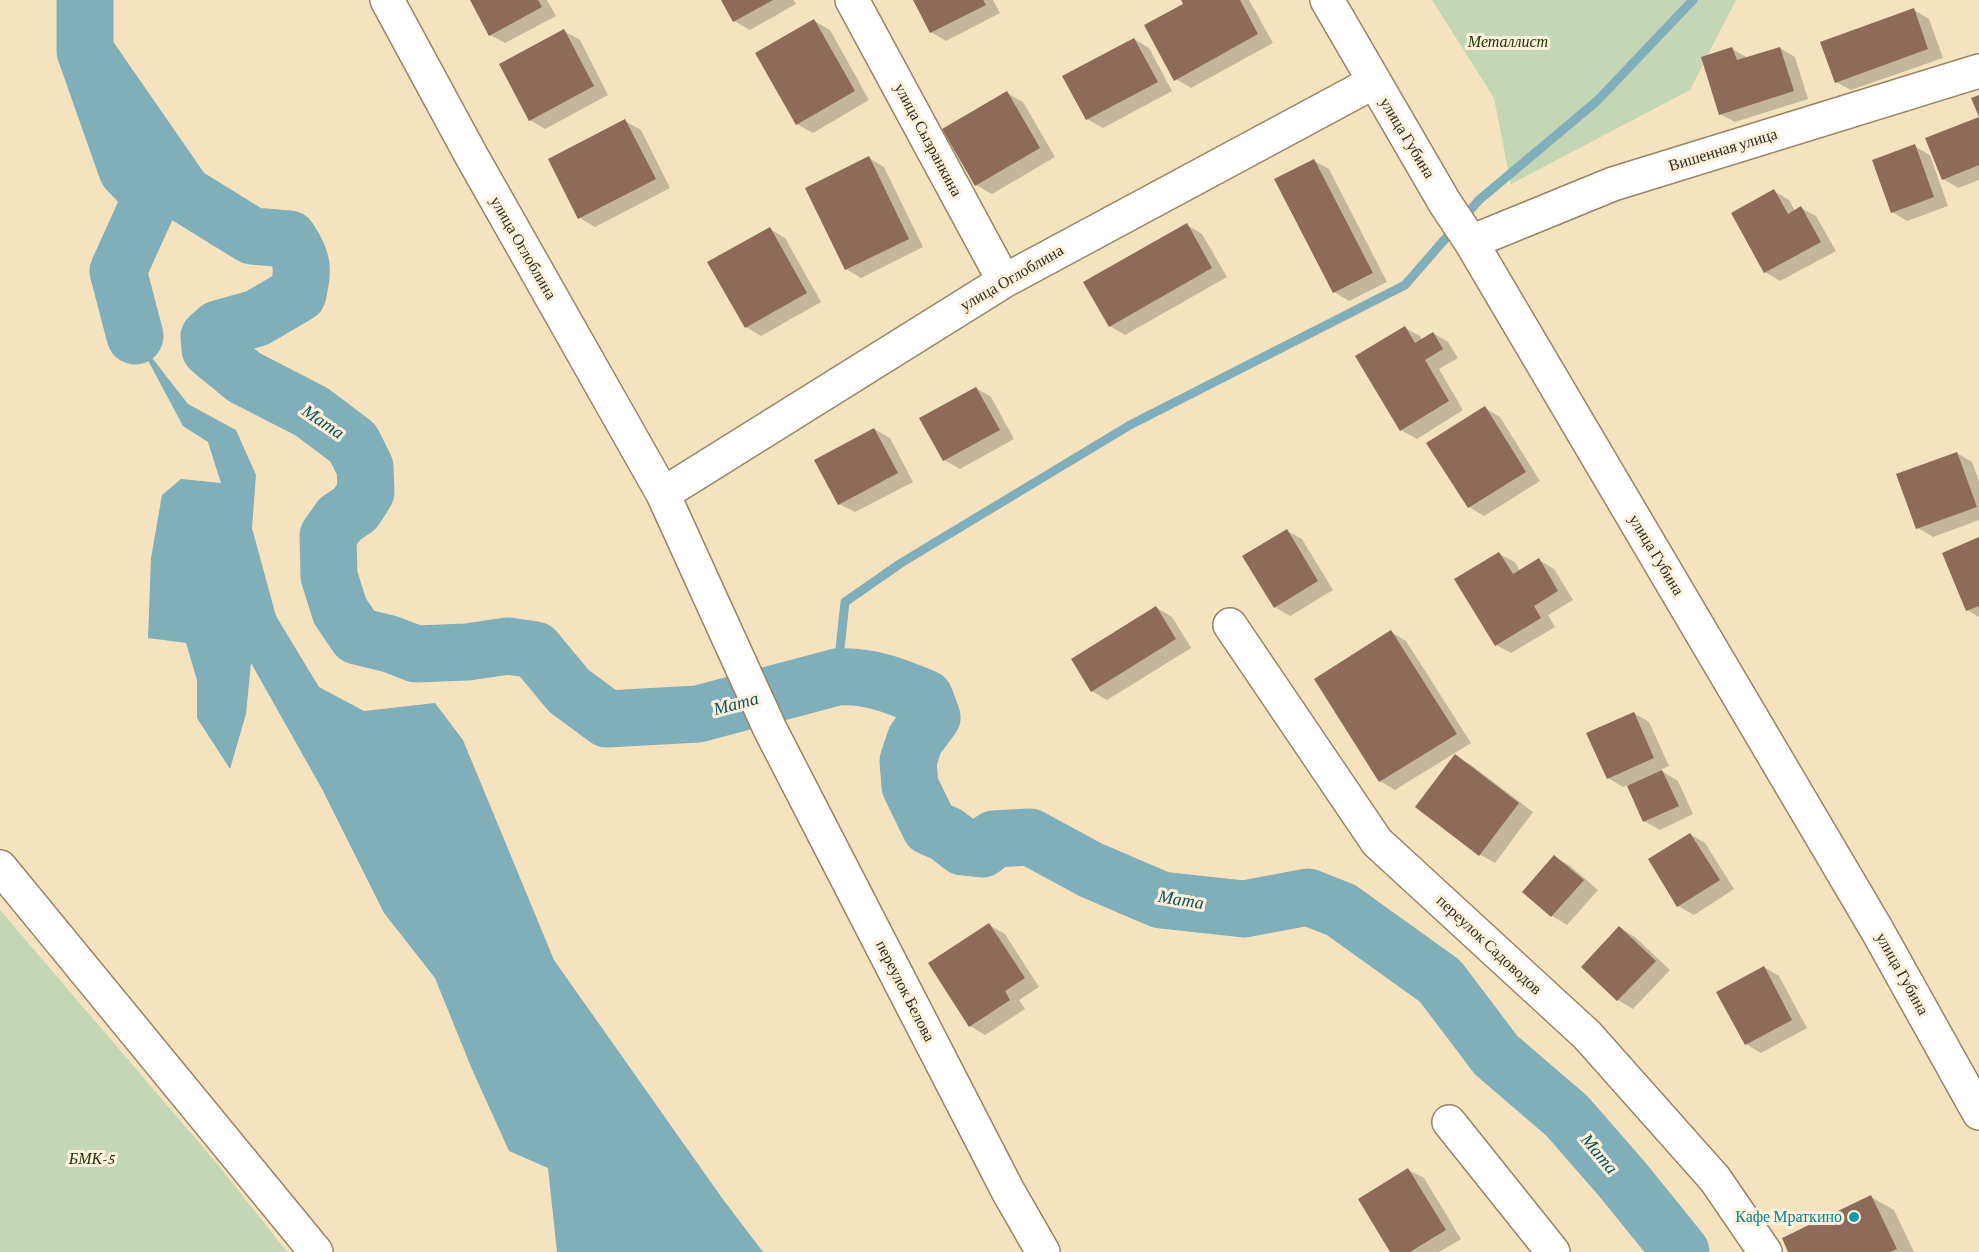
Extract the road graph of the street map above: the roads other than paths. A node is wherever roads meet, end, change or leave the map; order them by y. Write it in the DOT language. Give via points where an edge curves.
graph roads {
  1 [pos="387,0"];
  2 [pos="852,0"];
  3 [pos="1327,0"];
  4 [pos="1979,70"];
  5 [pos="1374,82"];
  6 [pos="1471,242"];
  7 [pos="1004,280"];
  8 [pos="663,494"];
  9 [pos="1230,625"];
  10 [pos="770,729"];
  11 [pos="0,867"];
  12 [pos="1979,1113"];
  13 [pos="1449,1122"];
  14 [pos="316,1252"];
  15 [pos="1043,1252"];
  16 [pos="1552,1252"];
  17 [pos="1765,1252"];
  1 -- 8 [label="street, улица Оглоблина"];
  2 -- 7 [label="street, улица Сызранкина"];
  3 -- 5 [label="street, улица Губина"];
  4 -- 6 [label="street, Вишенная улица" via="1614,184"];
  5 -- 6 [label="street, улица Губина"];
  5 -- 7 [label="street, улица Оглоблина"];
  6 -- 12 [label="street, улица Губина" via="1877,930"];
  7 -- 8 [label="street, улица Оглоблина"];
  8 -- 10 [label="street, улица Оглоблина"];
  9 -- 17 [label="street, переулок Садоводов" via="1377,842 1587,1035 1715,1179"];
  10 -- 15 [label="street, переулок Белова"];
  11 -- 14 [label="street"];
  13 -- 16 [label="street"];
}
